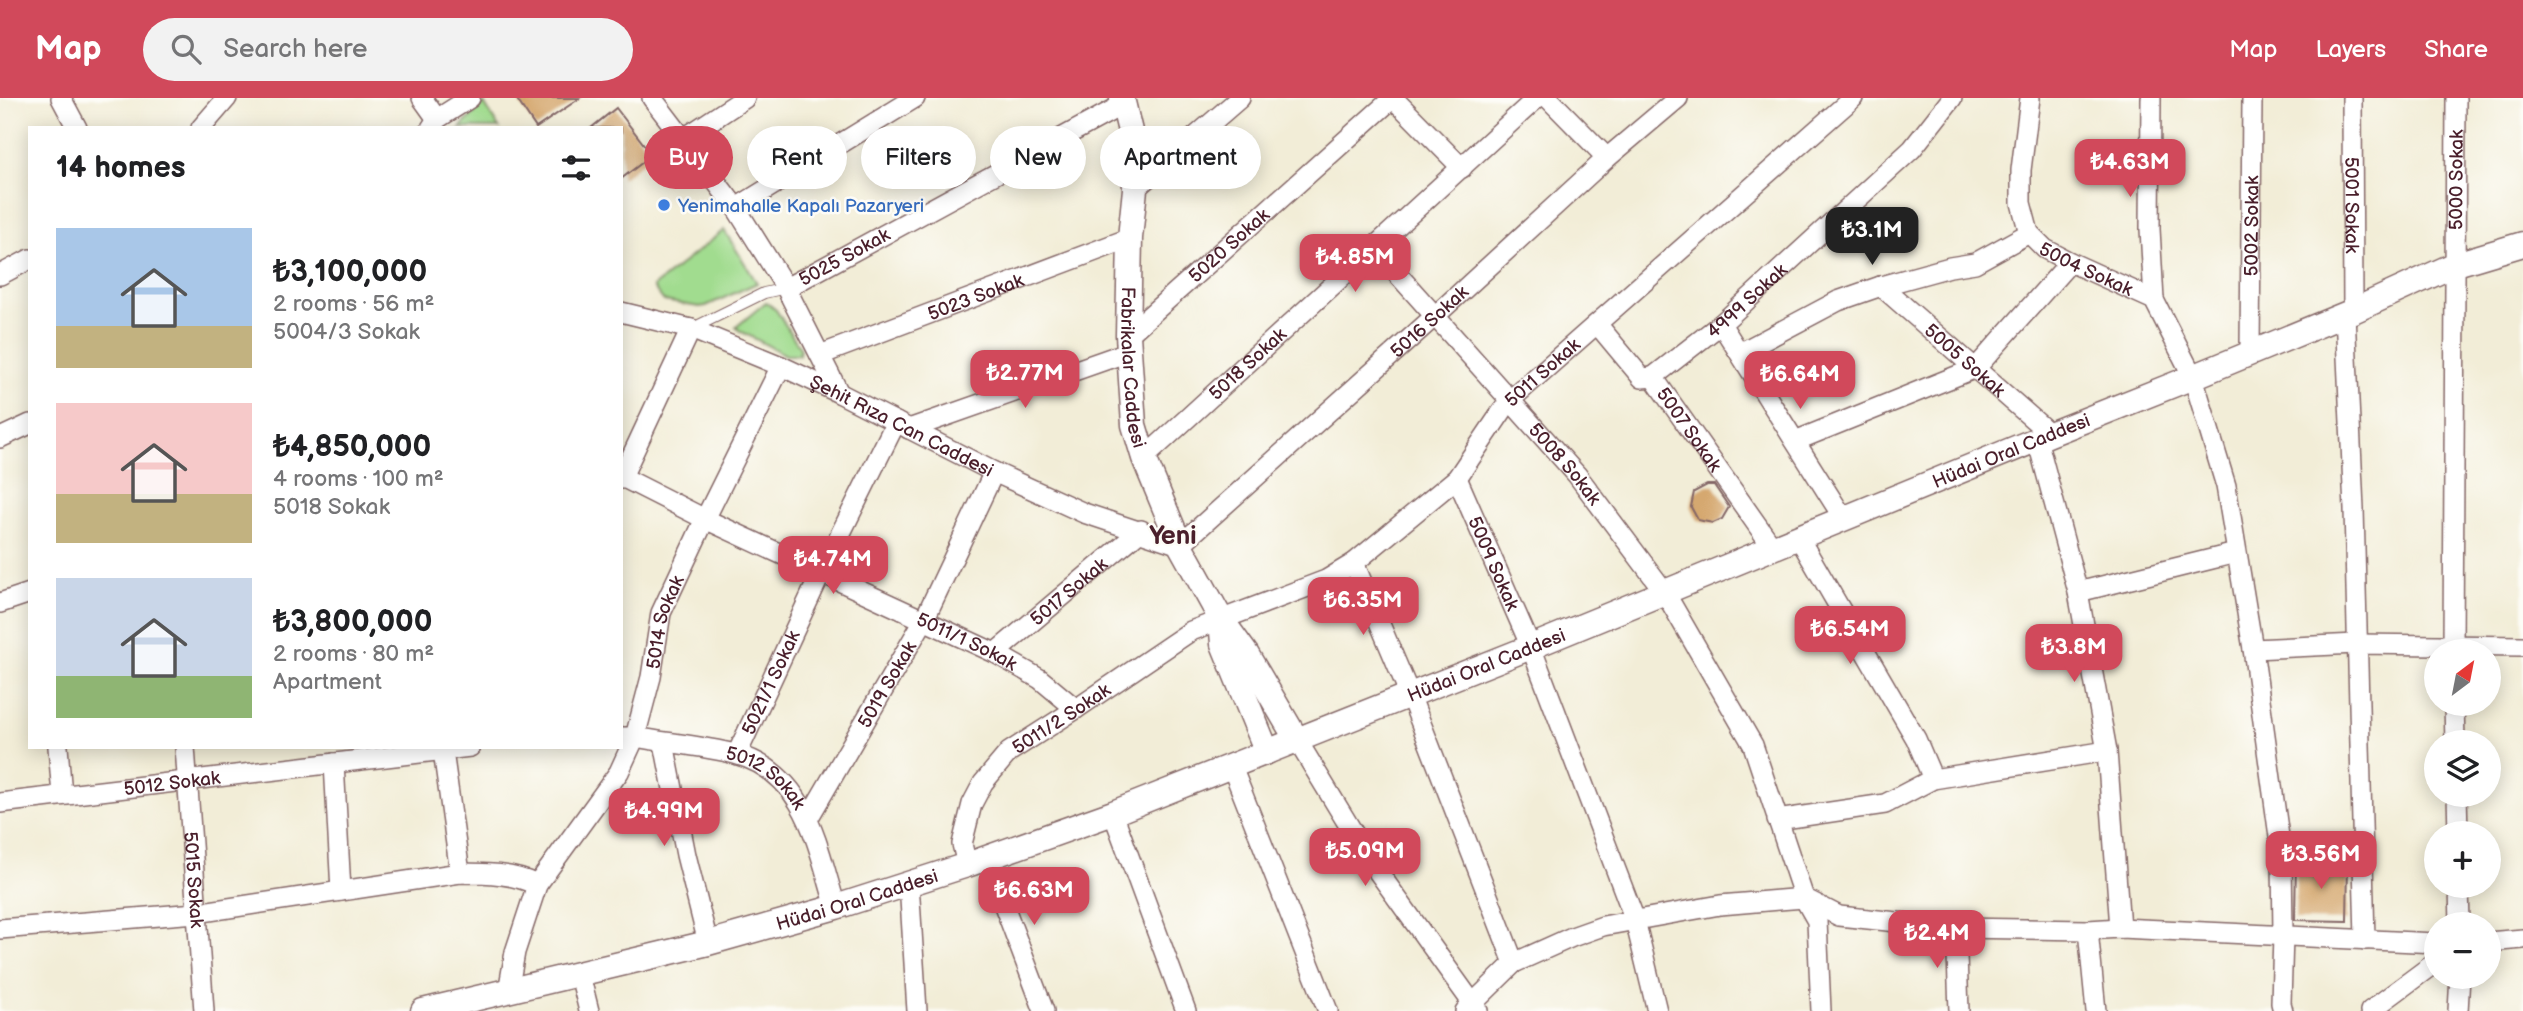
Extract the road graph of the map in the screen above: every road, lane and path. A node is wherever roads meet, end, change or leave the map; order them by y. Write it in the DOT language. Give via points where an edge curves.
graph roads {
  1 [pos="61,98"];
  2 [pos="227,98"];
  3 [pos="422,98"];
  4 [pos="470,98"];
  5 [pos="652,98"];
  6 [pos="745,98"];
  7 [pos="915,98"];
  8 [pos="1240,98"];
  9 [pos="1393,98"];
  10 [pos="1537,98"];
  11 [pos="1549,98"];
  12 [pos="1678,98"];
  13 [pos="1853,98"];
  14 [pos="1952,98"];
  15 [pos="2030,98"];
  16 [pos="2151,98"];
  17 [pos="2252,98"];
  18 [pos="2352,98"];
  19 [pos="2456,98"];
  20 [pos="1123,101"];
  21 [pos="434,123"];
  22 [pos="76,126"];
  23 [pos="203,126"];
  24 [pos="673,126"];
  25 [pos="703,126"];
  26 [pos="1129,126"];
  27 [pos="1208,126"];
  28 [pos="1607,158"];
  29 [pos="1462,167"];
  30 [pos="721,189"];
  31 [pos="1135,189"];
  32 [pos="736,208"];
  33 [pos="2029,233"];
  34 [pos="1130,238"];
  35 [pos="2523,244"];
  36 [pos="1375,248"];
  37 [pos="28,260"];
  38 [pos="2070,262"];
  39 [pos="2456,264"];
  40 [pos="0,275"];
  41 [pos="1881,286"];
  42 [pos="786,288"];
  43 [pos="2154,300"];
  44 [pos="623,312"];
  45 [pos="2349,312"];
  46 [pos="1435,316"];
  47 [pos="1597,324"];
  48 [pos="1721,324"];
  49 [pos="691,329"];
  50 [pos="1128,344"];
  51 [pos="2250,352"];
  52 [pos="1740,353"];
  53 [pos="820,355"];
  54 [pos="782,366"];
  55 [pos="1976,368"];
  56 [pos="1653,377"];
  57 [pos="2193,377"];
  58 [pos="839,393"];
  59 [pos="1509,401"];
  60 [pos="28,425"];
  61 [pos="902,426"];
  62 [pos="2043,437"];
  63 [pos="0,438"];
  64 [pos="1795,441"];
  65 [pos="1144,458"];
  66 [pos="994,472"];
  67 [pos="623,476"];
  68 [pos="623,478"];
  69 [pos="1457,478"];
  70 [pos="705,519"];
  71 [pos="1844,519"];
  72 [pos="1141,530"];
  73 [pos="1799,538"];
  74 [pos="1180,545"];
  75 [pos="1774,549"];
  76 [pos="2236,553"];
  77 [pos="1354,564"];
  78 [pos="821,573"];
  79 [pos="1664,591"];
  80 [pos="2078,592"];
  81 [pos="28,594"];
  82 [pos="0,603"];
  83 [pos="924,620"];
  84 [pos="1221,620"];
  85 [pos="2453,639"];
  86 [pos="2356,644"];
  87 [pos="2523,646"];
  88 [pos="1531,647"];
  89 [pos="2424,647"];
  90 [pos="2501,647"];
  91 [pos="2253,649"];
  92 [pos="995,653"];
  93 [pos="1410,695"];
  94 [pos="1076,709"];
  95 [pos="628,737"];
  96 [pos="1297,740"];
  97 [pos="664,743"];
  98 [pos="58,749"];
  99 [pos="185,749"];
  100 [pos="456,749"];
  101 [pos="443,751"];
  102 [pos="2107,751"];
  103 [pos="1267,752"];
  104 [pos="737,754"];
  105 [pos="334,763"];
  106 [pos="1232,767"];
  107 [pos="1933,779"];
  108 [pos="188,781"];
  109 [pos="62,795"];
  110 [pos="0,803"];
  111 [pos="1113,813"];
  112 [pos="808,819"];
  113 [pos="1777,820"];
  114 [pos="976,861"];
  115 [pos="460,873"];
  116 [pos="909,883"];
  117 [pos="537,885"];
  118 [pos="341,891"];
  119 [pos="1804,898"];
  120 [pos="836,907"];
  121 [pos="196,913"];
  122 [pos="1635,920"];
  123 [pos="1956,928"];
  124 [pos="2120,928"];
  125 [pos="0,929"];
  126 [pos="2088,930"];
  127 [pos="2283,935"];
  128 [pos="2523,939"];
  129 [pos="2365,940"];
  130 [pos="2501,941"];
  131 [pos="2424,942"];
  132 [pos="708,943"];
  133 [pos="1514,963"];
  134 [pos="2424,971"];
  135 [pos="580,975"];
  136 [pos="2459,989"];
  137 [pos="508,992"];
  138 [pos="1472,1008"];
  139 [pos="204,1011"];
  140 [pos="423,1011"];
  141 [pos="589,1011"];
  142 [pos="917,1011"];
  143 [pos="1044,1011"];
  144 [pos="1186,1011"];
  145 [pos="1328,1011"];
  146 [pos="1657,1011"];
  147 [pos="1821,1011"];
  148 [pos="1959,1011"];
  149 [pos="2096,1011"];
  150 [pos="2283,1011"];
  151 [pos="2370,1011"];
  152 [pos="2458,1011"];
  1 -- 22 [label="street"];
  2 -- 23 [label="street"];
  3 -- 21 [label="street"];
  4 -- 21 [label="street"];
  5 -- 24 [label="street"];
  6 -- 25 [label="street"];
  7 -- 32 [label="street"];
  8 -- 27 [label="street"];
  9 -- 29 [label="street"];
  9 -- 50 [label="street, 5020 Sokak"];
  10 -- 29 [label="street, 5018 Sokak"];
  11 -- 28 [label="street"];
  12 -- 28 [label="street, 5016 Sokak"];
  13 -- 47 [label="street, 5011 Sokak"];
  14 -- 48 [label="street, 4999 Sokak" via="1912,149"];
  15 -- 33 [label="street, 5004 Sokak" via="2021,170 2021,203"];
  16 -- 43 [label="street"];
  17 -- 51 [label="street, 5002 Sokak"];
  18 -- 45 [label="street, 5001 Sokak"];
  19 -- 39 [label="street, 5000 Sokak"];
  20 -- 26 [label="street, Fabrikalar Caddesi"];
  20 -- 42 [label="street, 5025 Sokak"];
  28 -- 46 [label="street, 5016 Sokak"];
  29 -- 36 [label="street, 5018 Sokak"];
  30 -- 32 [label="street"];
  31 -- 34 [label="street, Fabrikalar Caddesi"];
  32 -- 42 [label="street"];
  33 -- 38 [label="street, 5004 Sokak"];
  33 -- 41 [label="street" via="1975,263"];
  34 -- 50 [label="street, Fabrikalar Caddesi"];
  34 -- 53 [label="street, 5023 Sokak"];
  35 -- 39 [label="street, Hüdai Oral Caddesi"];
  36 -- 46 [label="street, 5008 Sokak"];
  36 -- 65 [label="street, 5018 Sokak"];
  37 -- 40 [label="street"];
  38 -- 43 [label="street, 5004 Sokak"];
  38 -- 55 [label="street"];
  39 -- 45 [label="street, Hüdai Oral Caddesi"];
  39 -- 85 [label="street, 5000 Sokak"];
  41 -- 52 [label="street" via="1838,301"];
  41 -- 55 [label="street, 5005 Sokak"];
  42 -- 49 [label="lane" via="764,293"];
  42 -- 53 [label="street"];
  43 -- 57 [label="street, 5004 Sokak"];
  44 -- 49 [label="street, Şehit Rıza Can Caddesi"];
  45 -- 51 [label="street, Hüdai Oral Caddesi"];
  45 -- 86 [label="street, 5001 Sokak"];
  46 -- 59 [label="street, 5008 Sokak"];
  46 -- 74 [label="street, 5016 Sokak"];
  47 -- 56 [label="street, 5007 Sokak" via="1642,378"];
  47 -- 59 [label="street, 5011 Sokak"];
  48 -- 52 [label="street"];
  48 -- 56 [label="street, 4999 Sokak"];
  49 -- 54 [label="street, Şehit Rıza Can Caddesi"];
  49 -- 67 [label="street"];
  50 -- 61 [label="street"];
  50 -- 65 [label="street, Fabrikalar Caddesi" via="1135,425"];
  51 -- 57 [label="street, Hüdai Oral Caddesi"];
  52 -- 64 [label="street"];
  53 -- 58 [label="street"];
  54 -- 58 [label="street, Şehit Rıza Can Caddesi"];
  54 -- 70 [label="street, 5014 Sokak"];
  55 -- 62 [label="street, 5005 Sokak"];
  55 -- 64 [label="street"];
  56 -- 75 [label="street, 5007 Sokak"];
  57 -- 62 [label="street, Hüdai Oral Caddesi"];
  57 -- 76 [label="street, 5004 Sokak" via="2226,486"];
  58 -- 61 [label="street, Şehit Rıza Can Caddesi"];
  59 -- 69 [label="street, 5011 Sokak"];
  59 -- 79 [label="street, 5008 Sokak" via="1577,475"];
  60 -- 63 [label="street"];
  61 -- 66 [label="street, Şehit Rıza Can Caddesi"];
  61 -- 78 [label="street, 5021/1 Sokak"];
  62 -- 71 [label="street, Hüdai Oral Caddesi"];
  62 -- 80 [label="street"];
  64 -- 71 [label="street"];
  65 -- 74 [label="street, Fabrikalar Caddesi"];
  66 -- 72 [label="street, Şehit Rıza Can Caddesi" via="1084,513"];
  66 -- 83 [label="street, 5019 Sokak"];
  68 -- 70 [label="street, 5011/1 Sokak"];
  69 -- 77 [label="street, 5011 Sokak"];
  69 -- 88 [label="street, 5009 Sokak"];
  70 -- 78 [label="street, 5011/1 Sokak"];
  70 -- 95 [label="street, 5014 Sokak" via="661,613 651,677"];
  71 -- 73 [label="street, Hüdai Oral Caddesi"];
  72 -- 74 [label="street, Şehit Rıza Can Caddesi"];
  72 -- 92 [label="street, 5017 Sokak"];
  73 -- 75 [label="street, Hüdai Oral Caddesi"];
  73 -- 107 [label="street" via="1916,739"];
  74 -- 84 [label="street, Fabrikalar Caddesi"];
  75 -- 79 [label="street, Hüdai Oral Caddesi"];
  76 -- 80 [label="street"];
  76 -- 91 [label="street, 5004 Sokak"];
  77 -- 84 [label="street, 5011 Sokak"];
  77 -- 93 [label="street"];
  78 -- 83 [label="street, 5011/1 Sokak"];
  78 -- 104 [label="street, 5021/1 Sokak"];
  79 -- 88 [label="street, Hüdai Oral Caddesi"];
  79 -- 113 [label="street, 5008 Sokak" via="1753,745"];
  80 -- 102 [label="street"];
  81 -- 82 [label="street"];
  83 -- 92 [label="street, 5011/1 Sokak"];
  83 -- 112 [label="street, 5019 Sokak"];
  84 -- 94 [label="street, 5011/2 Sokak" via="1191,631"];
  84 -- 96 [label="street, Fabrikalar Caddesi"];
  84 -- 103 [label="street, Fabrikalar Caddesi" via="1223,643"];
  86 -- 89 [label="street"];
  86 -- 91 [label="street"];
  86 -- 129 [label="street, 5001 Sokak"];
  87 -- 90 [label="street"];
  88 -- 93 [label="street, Hüdai Oral Caddesi"];
  88 -- 122 [label="street, 5009 Sokak"];
  91 -- 127 [label="street, 5004 Sokak" via="2282,858"];
  92 -- 94 [label="street, 5011/1 Sokak" via="1040,678"];
  93 -- 96 [label="street, Hüdai Oral Caddesi"];
  93 -- 133 [label="street"];
  94 -- 114 [label="street, 5011/2 Sokak" via="1009,752 984,783 972,804 962,844"];
  95 -- 97 [label="street, 5012 Sokak"];
  95 -- 117 [label="street, 5014 Sokak" via="619,772"];
  96 -- 103 [label="street, Hüdai Oral Caddesi"];
  96 -- 138 [label="street" via="1371,862"];
  97 -- 104 [label="street, 5012 Sokak"];
  97 -- 132 [label="street"];
  98 -- 109 [label="street"];
  99 -- 108 [label="street, 5015 Sokak"];
  100 -- 101 [label="street, 5012 Sokak"];
  101 -- 105 [label="street, 5012 Sokak"];
  101 -- 115 [label="street"];
  102 -- 107 [label="street"];
  102 -- 124 [label="street"];
  103 -- 106 [label="street, Hüdai Oral Caddesi"];
  104 -- 112 [label="street, 5012 Sokak" via="788,784"];
  105 -- 108 [label="street, 5012 Sokak"];
  105 -- 118 [label="street"];
  106 -- 111 [label="street, Hüdai Oral Caddesi"];
  106 -- 145 [label="street"];
  107 -- 113 [label="street" via="1885,804"];
  108 -- 109 [label="street, 5012 Sokak"];
  108 -- 121 [label="street, 5015 Sokak"];
  109 -- 110 [label="street, 5012 Sokak"];
  111 -- 114 [label="street, Hüdai Oral Caddesi"];
  111 -- 144 [label="street"];
  112 -- 120 [label="street, 5012 Sokak"];
  113 -- 119 [label="street, 5008 Sokak"];
  114 -- 116 [label="street, Hüdai Oral Caddesi"];
  114 -- 143 [label="street, 5011/2 Sokak"];
  115 -- 117 [label="street" via="519,876"];
  115 -- 118 [label="street"];
  116 -- 120 [label="street, Hüdai Oral Caddesi"];
  116 -- 142 [label="street"];
  117 -- 137 [label="street, 5014 Sokak"];
  118 -- 121 [label="street"];
  119 -- 122 [label="street" via="1720,905"];
  119 -- 123 [label="street" via="1839,916"];
  119 -- 147 [label="street, 5008 Sokak" via="1817,921"];
  120 -- 132 [label="street, Hüdai Oral Caddesi"];
  121 -- 125 [label="street"];
  121 -- 139 [label="street, 5015 Sokak"];
  122 -- 133 [label="street" via="1572,937"];
  122 -- 146 [label="street, 5009 Sokak"];
  123 -- 126 [label="street"];
  123 -- 148 [label="street"];
  124 -- 126 [label="street"];
  124 -- 127 [label="street"];
  126 -- 149 [label="street"];
  127 -- 129 [label="street"];
  127 -- 150 [label="street, 5004 Sokak"];
  128 -- 130 [label="street"];
  129 -- 131 [label="street"];
  132 -- 135 [label="street, Hüdai Oral Caddesi"];
  133 -- 138 [label="street"];
  134 -- 151 [label="street"];
  135 -- 137 [label="street, Hüdai Oral Caddesi"];
  135 -- 141 [label="street"];
  136 -- 152 [label="street"];
  137 -- 140 [label="street, Hüdai Oral Caddesi"];
}
